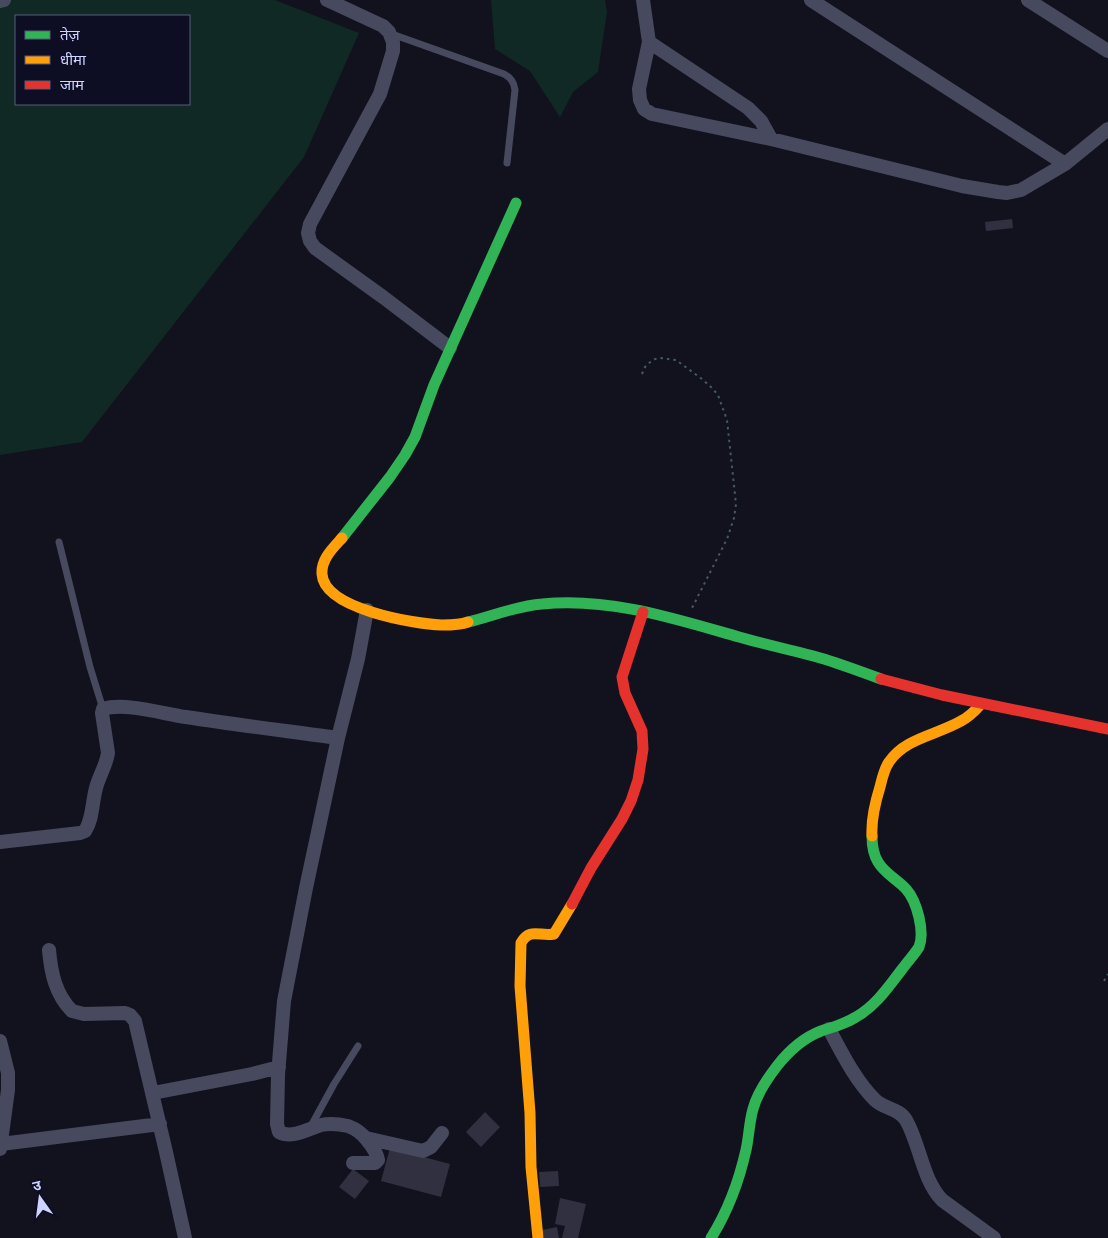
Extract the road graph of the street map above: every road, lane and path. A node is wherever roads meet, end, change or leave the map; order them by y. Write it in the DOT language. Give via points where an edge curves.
graph roads {
  1 [pos="4,0"];
  2 [pos="327,0"];
  3 [pos="643,0"];
  4 [pos="811,0"];
  5 [pos="1028,0"];
  6 [pos="0,1"];
  7 [pos="389,32"];
  8 [pos="649,42"];
  9 [pos="1108,51"];
  10 [pos="1108,129"];
  11 [pos="771,139"];
  12 [pos="507,163"];
  13 [pos="1065,164"];
  14 [pos="516,203"];
  15 [pos="450,348"];
  16 [pos="642,374"];
  17 [pos="60,542"];
  18 [pos="368,610"];
  19 [pos="643,612"];
  20 [pos="685,622"];
  21 [pos="980,704"];
  22 [pos="103,710"];
  23 [pos="1108,729"];
  24 [pos="338,738"];
  25 [pos="0,842"];
  26 [pos="49,950"];
  27 [pos="1108,974"];
  28 [pos="1104,981"];
  29 [pos="829,1029"];
  30 [pos="0,1041"];
  31 [pos="358,1046"];
  32 [pos="279,1068"];
  33 [pos="153,1093"];
  34 [pos="160,1124"];
  35 [pos="310,1129"];
  36 [pos="442,1133"];
  37 [pos="366,1138"];
  38 [pos="1,1146"];
  39 [pos="352,1163"];
  40 [pos="185,1238"];
  41 [pos="538,1238"];
  42 [pos="711,1238"];
  43 [pos="994,1238"];
  1 -- 6 [label="street"];
  2 -- 7 [label="street"];
  3 -- 8 [label="street"];
  4 -- 13 [label="street"];
  5 -- 9 [label="street"];
  7 -- 12 [label="lane" via="511,79 515,90"];
  7 -- 15 [label="street" via="393,51 380,94 308,233 310,241 324,256"];
  8 -- 11 [label="street" via="748,108 761,121"];
  8 -- 11 [label="street" via="640,89 644,109 652,114"];
  10 -- 13 [label="street"];
  11 -- 13 [label="street" via="962,186 1007,193 1021,190"];
  14 -- 15 [label="street"];
  15 -- 18 [label="street" via="405,454 324,562 323,580 328,590"];
  16 -- 20 [label="path" via="655,359 676,360 718,395 727,420 736,504 734,518 727,539"];
  17 -- 22 [label="lane"];
  18 -- 19 [label="street" via="393,618 440,625 460,625 513,608 557,603 586,603"];
  18 -- 24 [label="street"];
  19 -- 20 [label="street"];
  19 -- 41 [label="street" via="622,677 640,726 643,749 639,776 628,807 554,934 531,933 520,943 531,1167"];
  20 -- 21 [label="street" via="820,658 887,681"];
  21 -- 23 [label="street"];
  21 -- 29 [label="street" via="966,719 908,744 890,757 874,808 874,851 880,866 910,894 921,940 914,954 877,1001 855,1018"];
  22 -- 24 [label="street" via="151,710"];
  22 -- 25 [label="street" via="107,760 85,831"];
  24 -- 32 [label="street" via="284,1001"];
  26 -- 33 [label="street" via="54,984 72,1011 119,1013 133,1017"];
  27 -- 28 [label="path"];
  29 -- 42 [label="street" via="808,1038 789,1053 762,1090 753,1109 744,1159 728,1206"];
  29 -- 43 [label="street" via="868,1092 878,1103 899,1112 907,1121 937,1195"];
  30 -- 38 [label="street" via="8,1073"];
  31 -- 35 [label="lane"];
  32 -- 33 [label="street"];
  32 -- 35 [label="street" via="279,1132 287,1134"];
  33 -- 34 [label="street"];
  34 -- 38 [label="street"];
  34 -- 40 [label="street"];
  35 -- 37 [label="street" via="341,1125 351,1127"];
  36 -- 37 [label="street" via="431,1147 423,1151"];
  37 -- 39 [label="street" via="378,1160 375,1163"];
}
